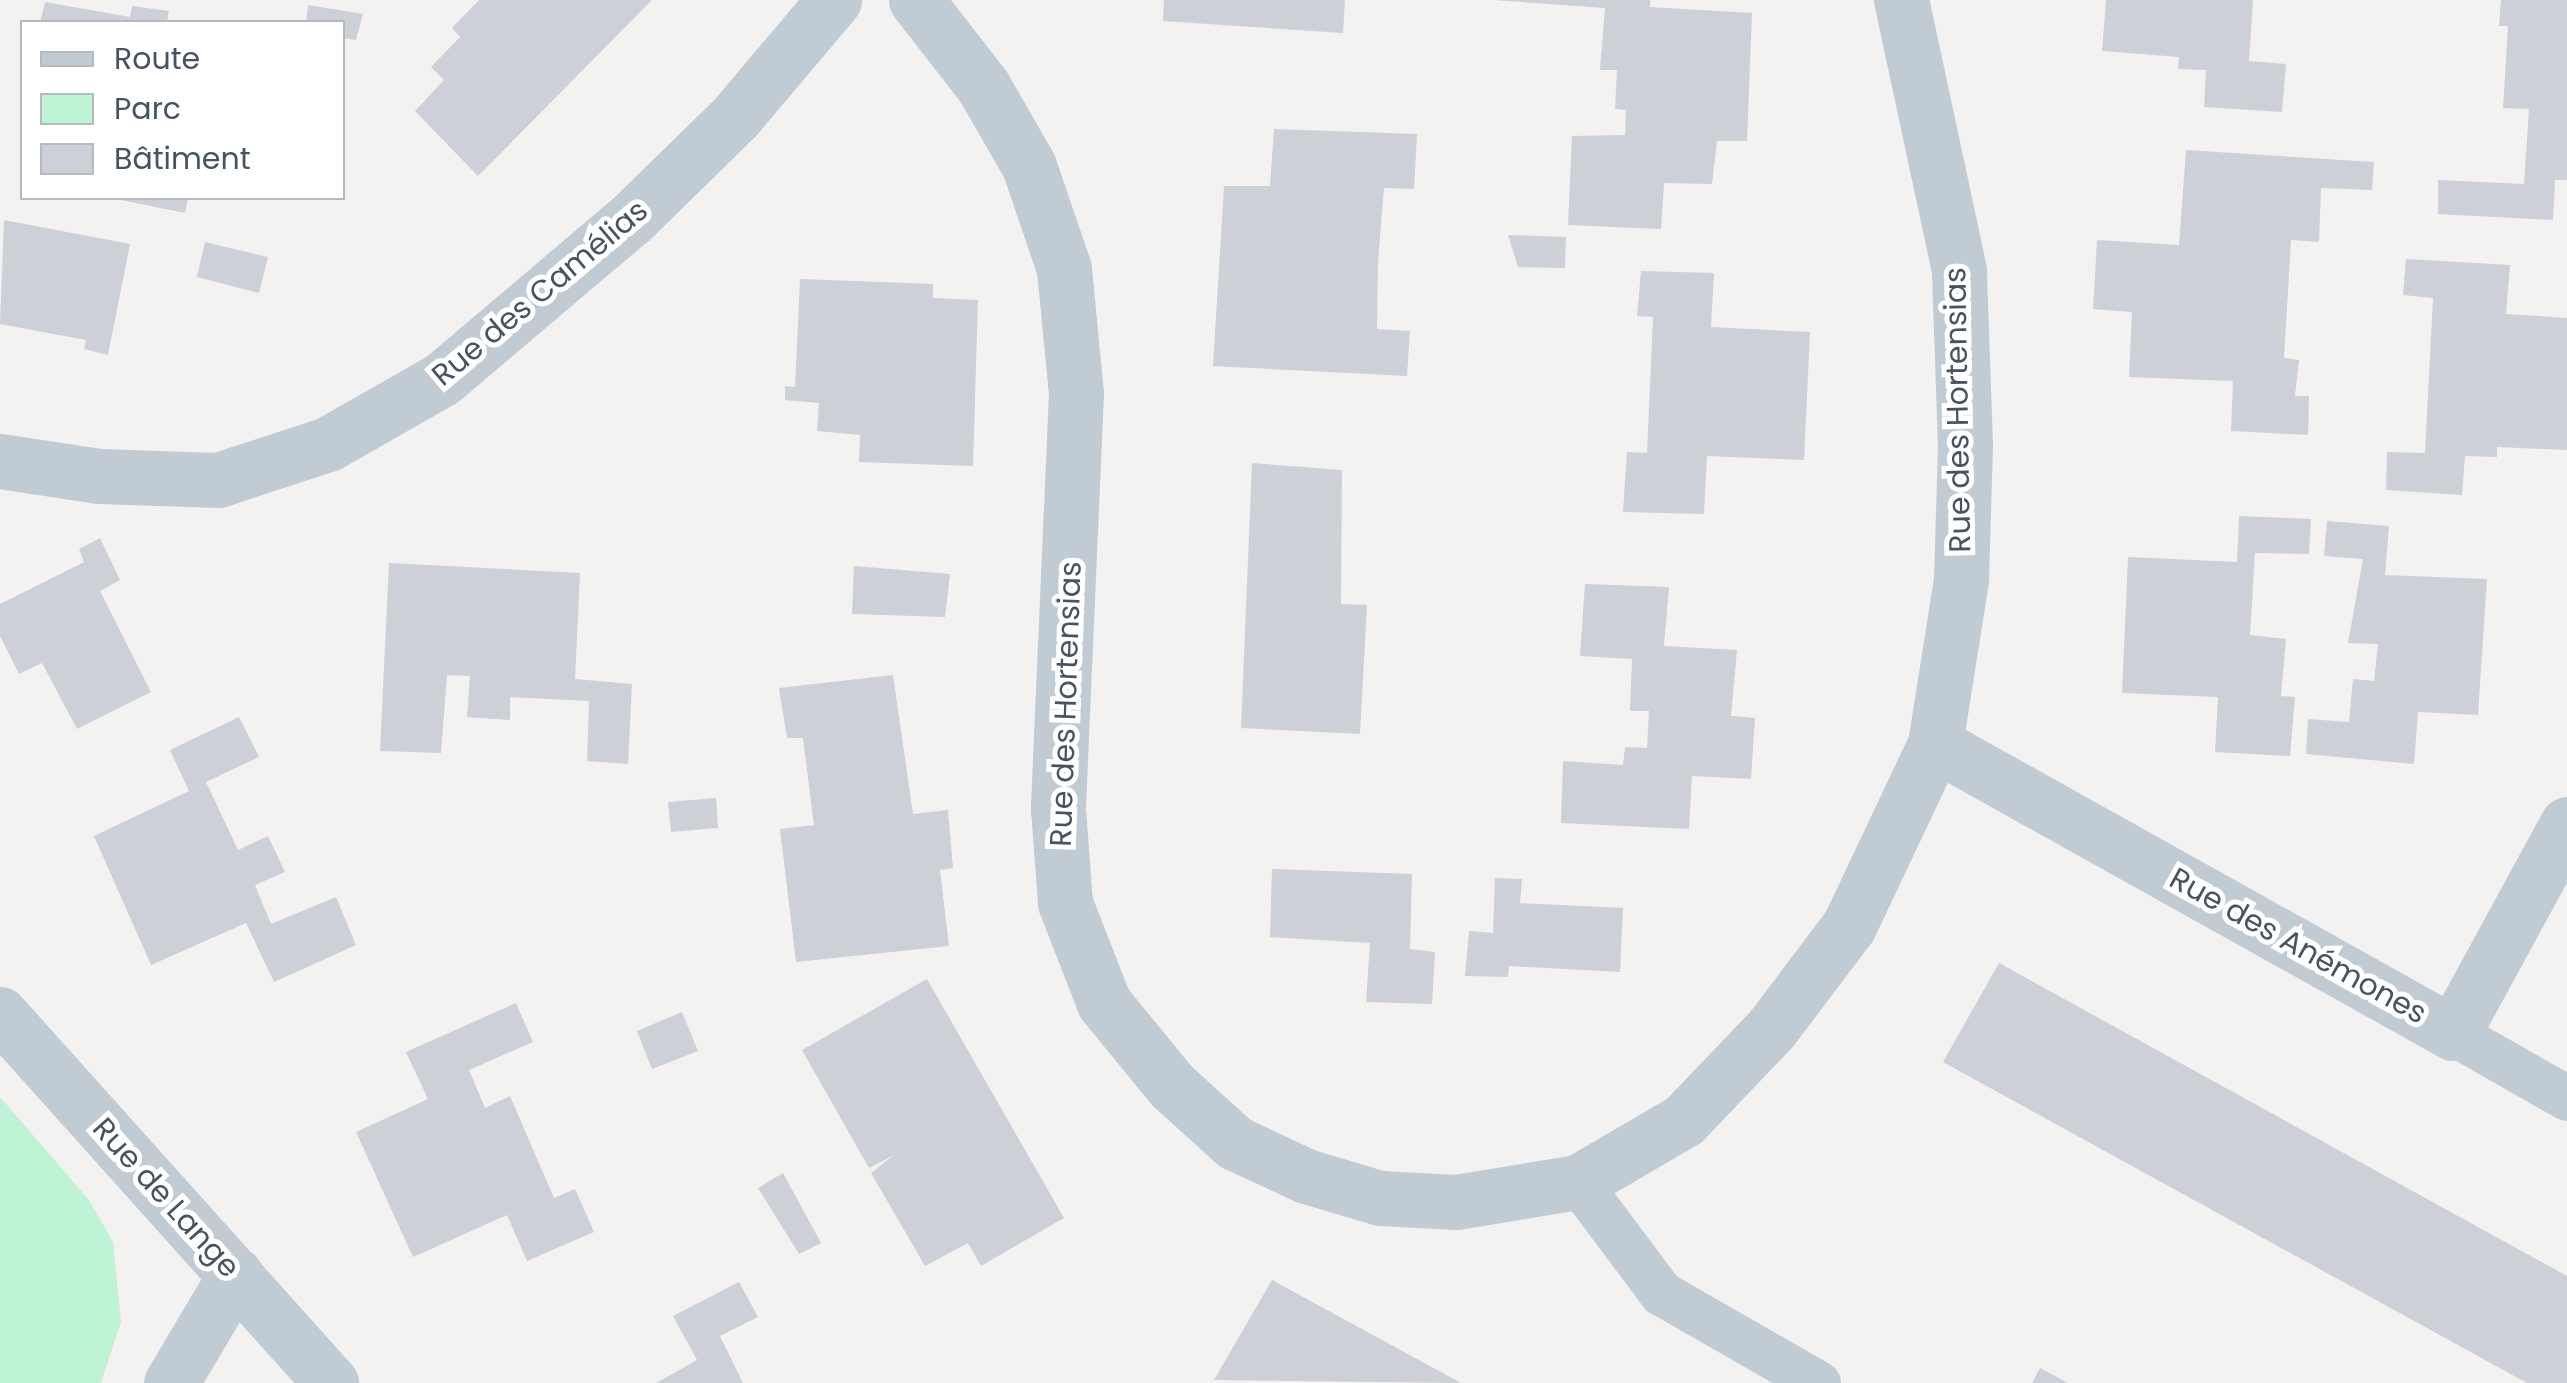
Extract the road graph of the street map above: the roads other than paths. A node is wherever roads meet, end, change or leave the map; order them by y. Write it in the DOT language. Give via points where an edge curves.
graph roads {
  1 [pos="834,0"];
  2 [pos="916,0"];
  3 [pos="1902,0"];
  4 [pos="0,461"];
  5 [pos="1936,744"];
  6 [pos="2567,824"];
  7 [pos="0,1014"];
  8 [pos="2453,1033"];
  9 [pos="2567,1098"];
  10 [pos="1578,1182"];
  11 [pos="235,1274"];
  12 [pos="171,1383"];
  13 [pos="331,1383"];
  14 [pos="1818,1383"];
  1 -- 4 [label="street, Rue des Camélias" via="736,116 632,218 442,380 328,444 218,480 99,476"];
  2 -- 10 [label="street, Rue des Hortensias" via="983,86 1029,166 1064,269 1076,393 1058,809 1064,903 1104,1003 1172,1086 1235,1143 1306,1176 1380,1198 1456,1202"];
  3 -- 5 [label="street, Rue des Hortensias" via="1959,270 1961,579"];
  5 -- 8 [label="street, Rue des Anémones"];
  5 -- 10 [label="street, Rue des Hortensias" via="1849,926 1771,1029 1684,1120"];
  6 -- 8 [label="street, Rue des Anémones"];
  7 -- 11 [label="street, Rue de Lange"];
  8 -- 9 [label="lane"];
  10 -- 14 [label="lane" via="1661,1293"];
  11 -- 12 [label="street"];
  11 -- 13 [label="street, Rue de Lange"];
}
